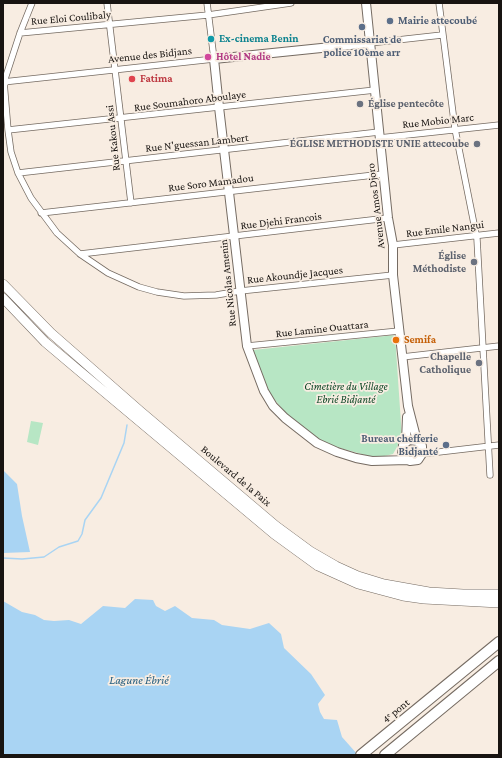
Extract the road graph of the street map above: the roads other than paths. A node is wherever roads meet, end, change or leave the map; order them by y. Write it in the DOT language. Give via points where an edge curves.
graph roads {
  1 [pos="32,3"];
  2 [pos="107,3"];
  3 [pos="207,3"];
  4 [pos="291,3"];
  5 [pos="366,3"];
  6 [pos="439,3"];
  7 [pos="208,15"];
  8 [pos="110,25"];
  9 [pos="20,33"];
  10 [pos="442,35"];
  11 [pos="370,43"];
  12 [pos="214,59"];
  13 [pos="116,70"];
  14 [pos="3,82"];
  15 [pos="375,90"];
  16 [pos="219,107"];
  17 [pos="121,118"];
  18 [pos="499,125"];
  19 [pos="455,129"];
  20 [pos="8,130"];
  21 [pos="379,135"];
  22 [pos="224,150"];
  23 [pos="125,162"];
  24 [pos="18,173"];
  25 [pos="384,174"];
  26 [pos="229,191"];
  27 [pos="130,203"];
  28 [pos="41,213"];
  29 [pos="388,218"];
  30 [pos="499,233"];
  31 [pos="477,235"];
  32 [pos="234,236"];
  33 [pos="393,245"];
  34 [pos="80,254"];
  35 [pos="393,275"];
  36 [pos="3,284"];
  37 [pos="240,291"];
  38 [pos="3,298"];
  39 [pos="399,331"];
  40 [pos="247,346"];
  41 [pos="499,346"];
  42 [pos="484,347"];
  43 [pos="402,357"];
  44 [pos="408,406"];
  45 [pos="417,441"];
  46 [pos="406,442"];
  47 [pos="499,445"];
  48 [pos="488,446"];
  49 [pos="422,454"];
  50 [pos="407,460"];
  51 [pos="490,475"];
  52 [pos="499,594"];
  53 [pos="499,603"];
  54 [pos="499,638"];
  55 [pos="499,642"];
  56 [pos="499,660"];
  57 [pos="499,670"];
  58 [pos="446,686"];
  59 [pos="437,712"];
  60 [pos="361,755"];
  61 [pos="385,755"];
  1 -- 9 [label="street, Rue Akoundje Jacques"];
  2 -- 8 [label="street, Rue Kakou Assi"];
  3 -- 7 [label="street, Rue Nicolas Amenin"];
  4 -- 7 [label="street, Rue Eloi Coulibaly"];
  5 -- 11 [label="street, Avenue Amos Djoro"];
  6 -- 10 [label="street"];
  7 -- 8 [label="street, Rue Eloi Coulibaly"];
  7 -- 12 [label="street, Rue Nicolas Amenin"];
  8 -- 9 [label="street, Rue Eloi Coulibaly"];
  8 -- 13 [label="street, Rue Kakou Assi"];
  9 -- 14 [label="street, Rue Akoundje Jacques"];
  10 -- 11 [label="street, Avenue des Bidjans"];
  10 -- 19 [label="street"];
  11 -- 12 [label="street, Avenue des Bidjans"];
  11 -- 15 [label="street, Avenue Amos Djoro"];
  12 -- 13 [label="street, Avenue des Bidjans"];
  12 -- 16 [label="street, Rue Nicolas Amenin"];
  13 -- 14 [label="street, Avenue des Bidjans"];
  13 -- 17 [label="street, Rue Kakou Assi"];
  14 -- 20 [label="street, Rue Akoundje Jacques"];
  15 -- 16 [label="street, Rue Soumahoro Aboulaye"];
  15 -- 21 [label="street, Avenue Amos Djoro"];
  16 -- 17 [label="street, Rue Soumahoro Aboulaye"];
  16 -- 22 [label="street, Rue Nicolas Amenin"];
  17 -- 20 [label="street, Rue Soumahoro Aboulaye"];
  17 -- 23 [label="street, Rue Kakou Assi"];
  18 -- 19 [label="street, Rue Mobio Marc"];
  19 -- 21 [label="street, Rue Mobio Marc"];
  19 -- 31 [label="street"];
  20 -- 24 [label="street, Rue Akoundje Jacques" via="11,152"];
  21 -- 22 [label="street, Rue N'guessan Lambert"];
  21 -- 25 [label="street, Avenue Amos Djoro"];
  22 -- 23 [label="street, Rue N'guessan Lambert"];
  22 -- 26 [label="street, Rue Nicolas Amenin"];
  23 -- 24 [label="street, Rue N'guessan Lambert"];
  23 -- 27 [label="street, Rue Kakou Assi"];
  24 -- 28 [label="street, Rue Akoundje Jacques"];
  25 -- 26 [label="street, Rue Soro Mamadou"];
  25 -- 29 [label="street, Avenue Amos Djoro"];
  26 -- 27 [label="street, Rue Soro Mamadou"];
  26 -- 32 [label="street, Rue Nicolas Amenin"];
  27 -- 28 [label="street, Rue Soro Mamadou"];
  28 -- 34 [label="street, Rue Akoundje Jacques" via="57,233"];
  29 -- 32 [label="street, Rue Djehi Francois"];
  29 -- 33 [label="street, Avenue Amos Djoro"];
  30 -- 31 [label="street, Rue Emile Nangui"];
  31 -- 33 [label="street, Rue Emile Nangui"];
  31 -- 42 [label="street"];
  32 -- 34 [label="street, Rue Djehi Francois"];
  32 -- 37 [label="street, Rue Nicolas Amenin"];
  33 -- 35 [label="street, Avenue Amos Djoro"];
  34 -- 37 [label="street, Rue Akoundje Jacques" via="108,273 157,292 184,296"];
  35 -- 37 [label="street, Rue Akoundje Jacques"];
  35 -- 39 [label="street, Avenue Amos Djoro"];
  36 -- 52 [label="main road, Boulevard de la Paix" via="51,333 140,411 276,526 322,558 358,576 384,584 429,592"];
  37 -- 40 [label="street, Rue Nicolas Amenin"];
  38 -- 53 [label="main road, Boulevard de la Paix" via="66,360 274,534 318,566 358,584 403,596"];
  39 -- 40 [label="street, Rue Lamine Ouattara"];
  39 -- 43 [label="street, Avenue Amos Djoro"];
  40 -- 50 [label="street, Rue Nicolas Amenin" via="264,391 273,406 304,434 317,443 356,458 372,461"];
  41 -- 42 [label="street"];
  42 -- 43 [label="street"];
  42 -- 48 [label="street"];
  43 -- 44 [label="street, Avenue Amos Djoro"];
  44 -- 45 [label="street, Avenue Amos Djoro"];
  44 -- 46 [label="street, Avenue Amos Djoro"];
  45 -- 46 [label="street"];
  45 -- 49 [label="street" via="422,446"];
  46 -- 50 [label="street" via="402,449"];
  47 -- 48 [label="street"];
  48 -- 49 [label="street"];
  48 -- 51 [label="street"];
  49 -- 50 [label="street" via="414,461"];
  54 -- 58 [label="highway"];
  55 -- 58 [label="highway"];
  56 -- 59 [label="highway"];
  57 -- 59 [label="highway"];
  58 -- 60 [label="highway, 4ᵉ pont"];
  59 -- 61 [label="highway"];
}
